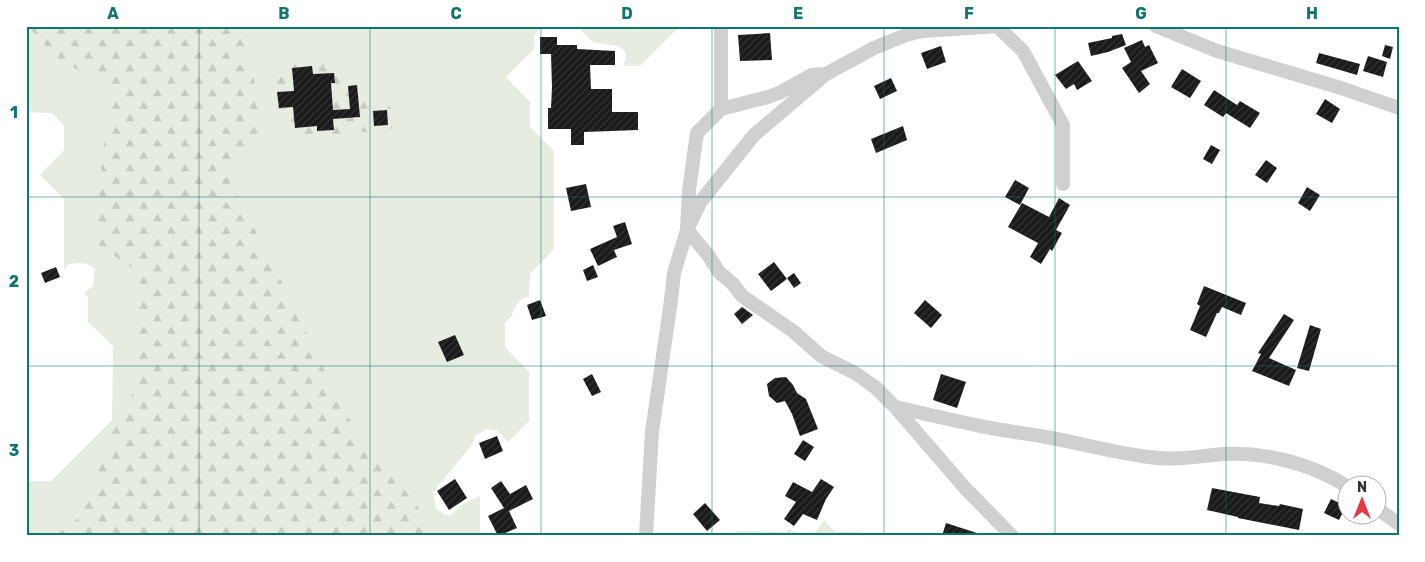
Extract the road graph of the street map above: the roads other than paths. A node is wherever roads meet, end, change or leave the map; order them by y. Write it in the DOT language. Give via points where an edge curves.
graph roads {
  1 [pos="721,26"];
  2 [pos="999,26"];
  3 [pos="1156,26"];
  4 [pos="826,74"];
  5 [pos="1399,108"];
  6 [pos="721,109"];
  7 [pos="1063,184"];
  8 [pos="687,230"];
  9 [pos="895,407"];
  10 [pos="1338,481"];
  11 [pos="1388,516"];
  12 [pos="1399,524"];
  13 [pos="646,536"];
  14 [pos="1012,536"];
  1 -- 6 [label="street"];
  2 -- 4 [label="street" via="906,35"];
  2 -- 7 [label="street" via="1023,51 1062,125"];
  3 -- 5 [label="street" via="1217,51"];
  4 -- 6 [label="street" via="812,75 779,93"];
  4 -- 8 [label="street" via="746,144 701,201"];
  6 -- 8 [label="street" via="697,134"];
  8 -- 9 [label="street" via="742,296 821,356 855,373"];
  8 -- 13 [label="street" via="674,272 652,432"];
  9 -- 10 [label="street" via="1150,458 1186,459 1226,454 1280,459"];
  9 -- 14 [label="street"];
  11 -- 12 [label="street"];
}
